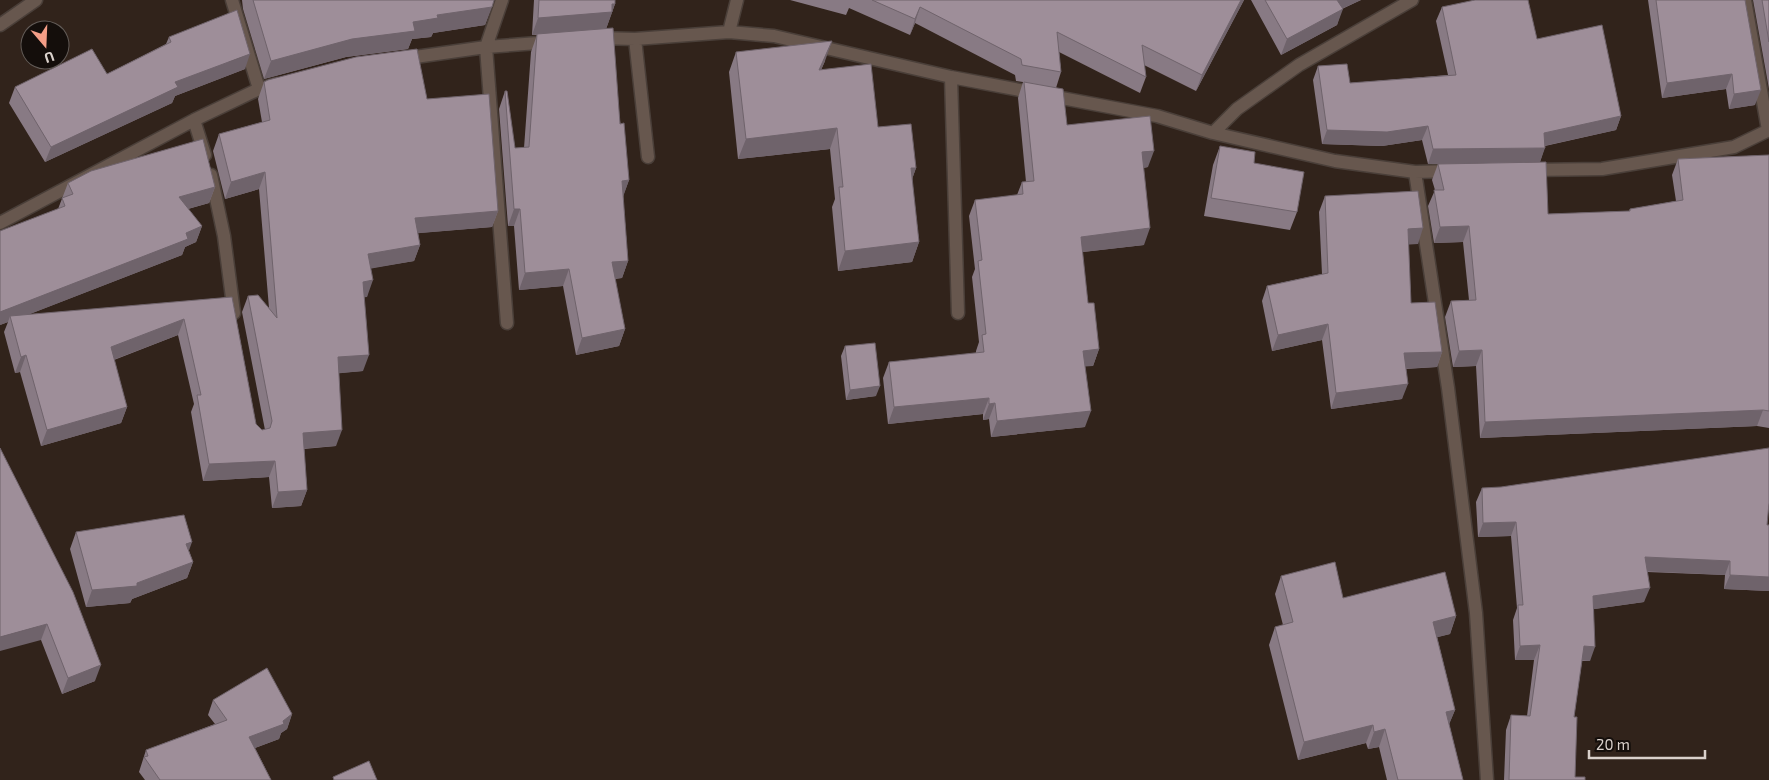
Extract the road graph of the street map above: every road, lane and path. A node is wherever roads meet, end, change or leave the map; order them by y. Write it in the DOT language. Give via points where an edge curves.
graph roads {
  1 [pos="36,0"];
  2 [pos="232,0"];
  3 [pos="502,0"];
  4 [pos="737,0"];
  5 [pos="1412,0"];
  6 [pos="1745,0"];
  7 [pos="0,25"];
  8 [pos="729,32"];
  9 [pos="635,39"];
  10 [pos="581,40"];
  11 [pos="562,41"];
  12 [pos="486,47"];
  13 [pos="386,60"];
  14 [pos="951,76"];
  15 [pos="286,82"];
  16 [pos="259,89"];
  17 [pos="194,120"];
  18 [pos="1769,130"];
  19 [pos="1213,133"];
  20 [pos="648,157"];
  21 [pos="1513,170"];
  22 [pos="1464,171"];
  23 [pos="1415,172"];
  24 [pos="0,223"];
  25 [pos="958,314"];
  26 [pos="507,323"];
  27 [pos="236,324"];
  28 [pos="1487,780"];
  1 -- 7 [label="street"];
  2 -- 16 [label="street"];
  3 -- 12 [label="street"];
  4 -- 8 [label="street"];
  5 -- 19 [label="street" via="1299,65 1237,109"];
  6 -- 18 [label="street"];
  8 -- 9 [label="street"];
  8 -- 14 [label="street" via="774,36"];
  9 -- 10 [label="street"];
  9 -- 20 [label="street"];
  11 -- 12 [label="street"];
  12 -- 13 [label="street"];
  12 -- 26 [label="street"];
  14 -- 19 [label="street" via="1157,116"];
  14 -- 25 [label="street"];
  15 -- 16 [label="street"];
  16 -- 17 [label="street"];
  17 -- 24 [label="street"];
  17 -- 27 [label="street" via="209,165 219,211"];
  18 -- 21 [label="street" via="1734,147 1602,169"];
  19 -- 23 [label="street" via="1335,161"];
  22 -- 23 [label="street"];
  23 -- 28 [label="street" via="1448,388 1476,613"];
}
